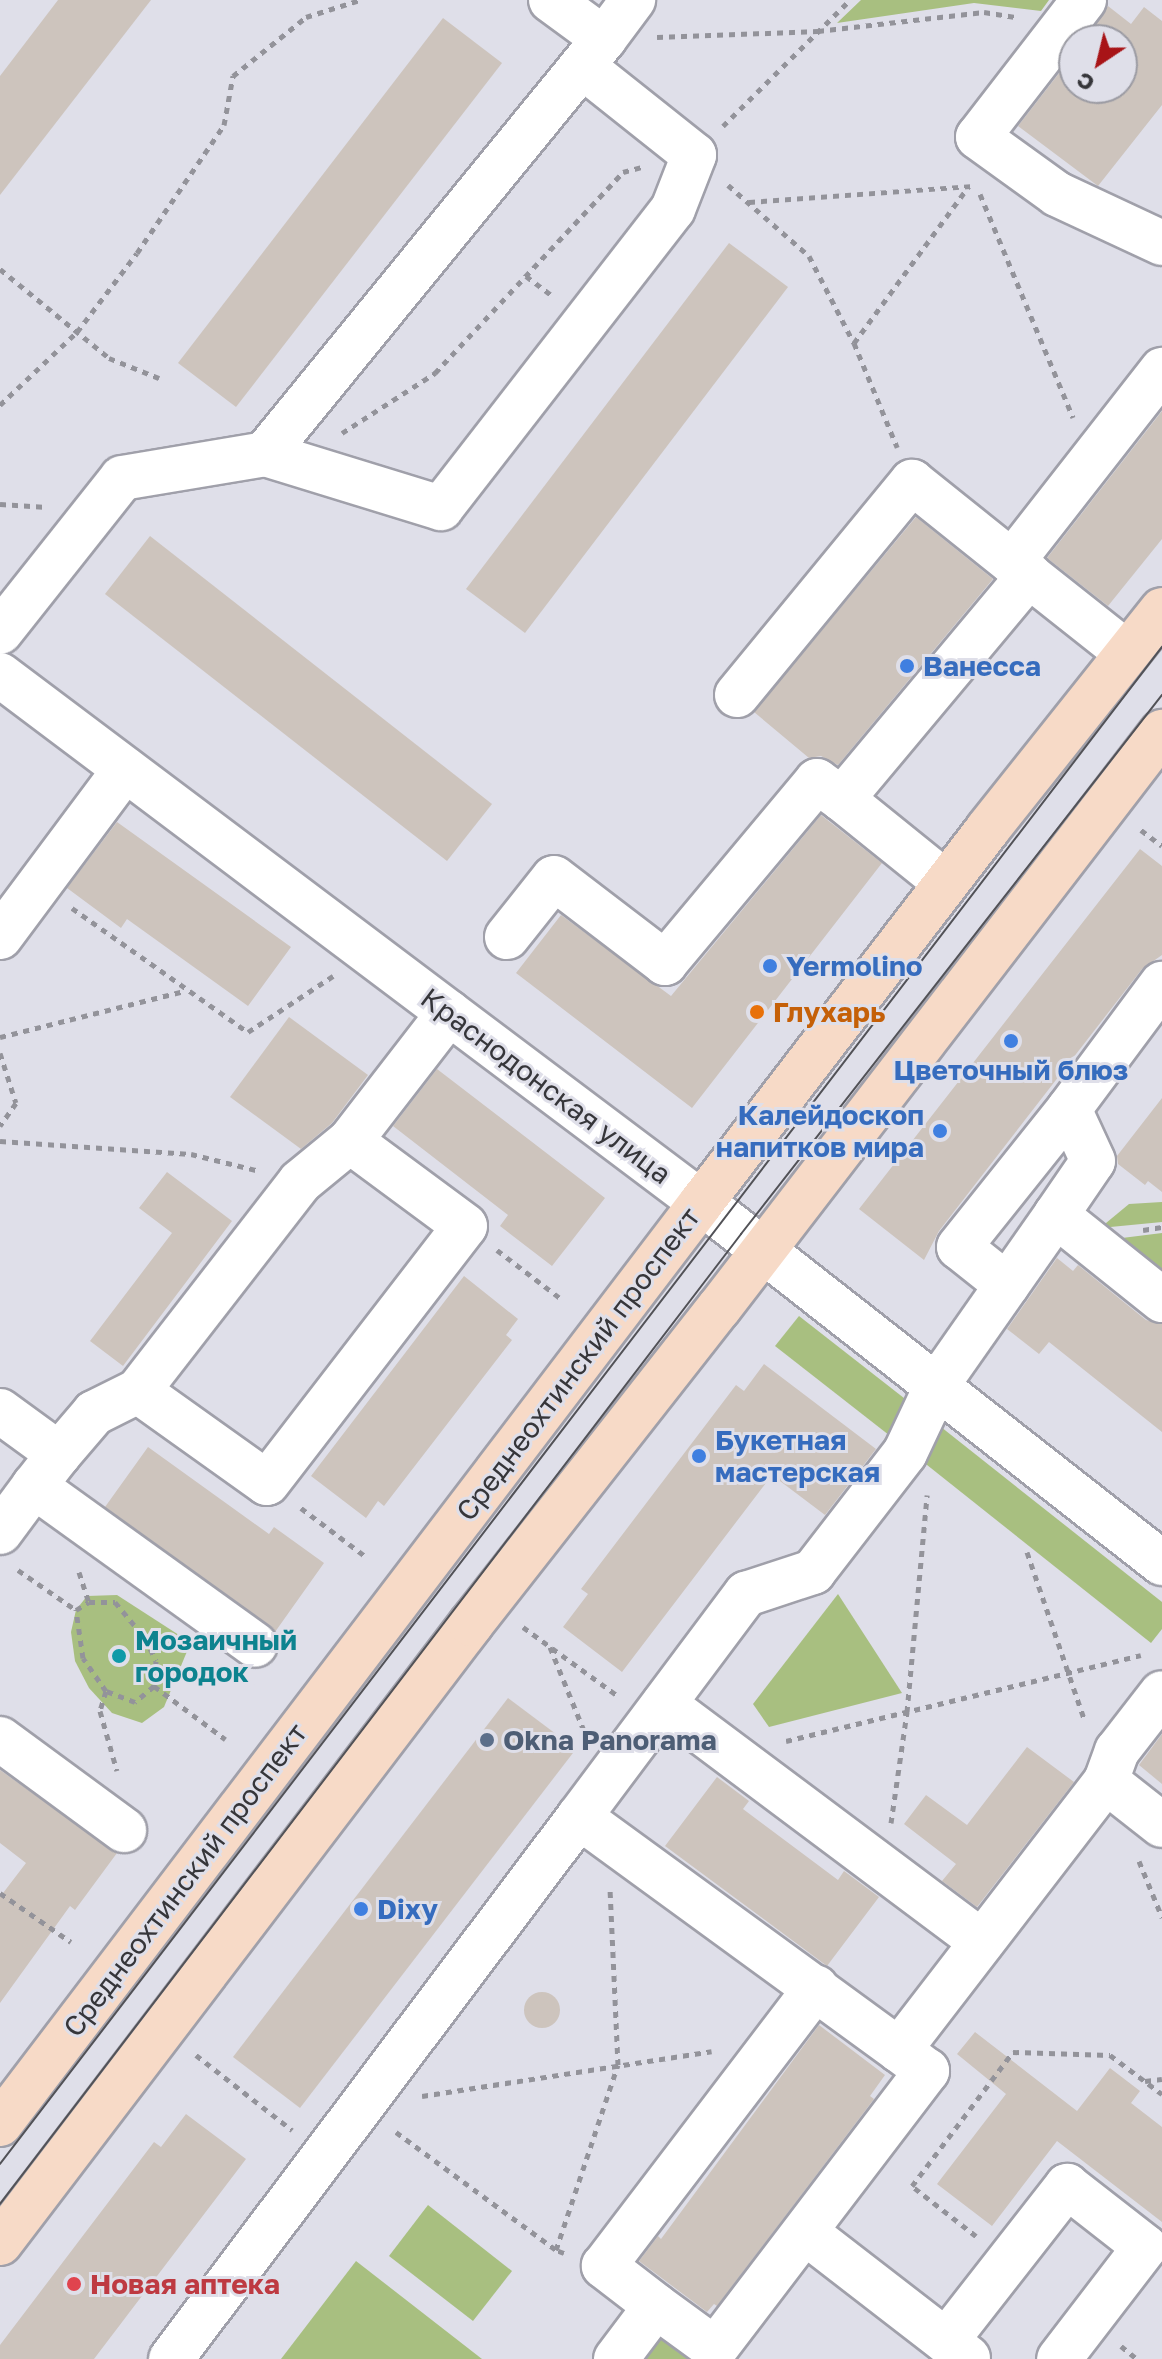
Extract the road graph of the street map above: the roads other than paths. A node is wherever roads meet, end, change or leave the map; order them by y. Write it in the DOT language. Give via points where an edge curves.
graph roads {
  1 [pos="551,0"];
  2 [pos="633,0"];
  3 [pos="1075,12"];
  4 [pos="593,53"];
  5 [pos="1162,243"];
  6 [pos="1162,370"];
  7 [pos="280,458"];
  8 [pos="1020,568"];
  9 [pos="1162,610"];
  10 [pos="0,632"];
  11 [pos="1127,653"];
  12 [pos="0,675"];
  13 [pos="737,695"];
  14 [pos="1162,732"];
  15 [pos="125,769"];
  16 [pos="842,799"];
  17 [pos="946,883"];
  18 [pos="0,937"];
  19 [pos="507,937"];
  20 [pos="1162,984"];
  21 [pos="449,1013"];
  22 [pos="1069,1109"];
  23 [pos="350,1141"];
  24 [pos="701,1203"];
  25 [pos="1056,1215"];
  26 [pos="764,1251"];
  27 [pos="1007,1285"];
  28 [pos="1162,1300"];
  29 [pos="937,1385"];
  30 [pos="138,1391"];
  31 [pos="0,1411"];
  32 [pos="47,1470"];
  33 [pos="6,1549"];
  34 [pos="1162,1563"];
  35 [pos="255,1645"];
  36 [pos="1156,1673"];
  37 [pos="657,1712"];
  38 [pos="0,1739"];
  39 [pos="1106,1781"];
  40 [pos="1162,1825"];
  41 [pos="593,1827"];
  42 [pos="124,1830"];
  43 [pos="982,1942"];
  44 [pos="816,1988"];
  45 [pos="899,2050"];
  46 [pos="0,2124"];
  47 [pos="805,2232"];
  48 [pos="0,2243"];
  49 [pos="656,2306"];
  50 [pos="958,2350"];
  51 [pos="711,2354"];
  52 [pos="171,2359"];
  53 [pos="616,2359"];
  54 [pos="1059,2359"];
  1 -- 4 [label="street"];
  2 -- 4 [label="street"];
  3 -- 5 [label="street" via="978,137 1057,194"];
  4 -- 7 [label="street"];
  4 -- 7 [label="street" via="694,155 673,209 441,508"];
  6 -- 8 [label="street" via="1091,460"];
  7 -- 10 [label="street" via="122,478"];
  8 -- 11 [label="street"];
  8 -- 13 [label="street" via="912,482"];
  8 -- 16 [label="street"];
  9 -- 11 [label="main road, Среднеохтинский проспект"];
  11 -- 17 [label="main road, Среднеохтинский проспект"];
  12 -- 15 [label="street, Краснодонская улица"];
  14 -- 26 [label="main road"];
  15 -- 18 [label="street"];
  15 -- 21 [label="street, Краснодонская улица"];
  16 -- 17 [label="street"];
  16 -- 19 [label="street" via="817,781 665,963 554,878"];
  17 -- 24 [label="main road, Среднеохтинский проспект"];
  20 -- 22 [label="street"];
  21 -- 23 [label="street"];
  21 -- 24 [label="street, Краснодонская улица"];
  22 -- 25 [label="street" via="1093,1161"];
  22 -- 27 [label="street" via="959,1247"];
  23 -- 30 [label="street" via="300,1182"];
  23 -- 30 [label="street" via="465,1226 267,1483"];
  24 -- 26 [label="street, Краснодонская улица"];
  24 -- 46 [label="main road, Среднеохтинский проспект"];
  25 -- 27 [label="street"];
  25 -- 28 [label="street"];
  26 -- 29 [label="street, Краснодонская улица"];
  26 -- 48 [label="main road" via="471,1624"];
  27 -- 29 [label="street"];
  29 -- 34 [label="street, Краснодонская улица"];
  29 -- 37 [label="street" via="905,1453 813,1572 746,1594"];
  30 -- 32 [label="street" via="94,1413"];
  31 -- 32 [label="street"];
  32 -- 33 [label="street"];
  32 -- 35 [label="street"];
  36 -- 39 [label="street"];
  37 -- 41 [label="street" via="617,1766"];
  37 -- 43 [label="street" via="731,1755"];
  38 -- 42 [label="street"];
  39 -- 40 [label="street"];
  39 -- 43 [label="street"];
  41 -- 44 [label="street"];
  41 -- 52 [label="street" via="361,2106"];
  43 -- 45 [label="street"];
  44 -- 45 [label="street"];
  44 -- 49 [label="street" via="604,2266"];
  45 -- 47 [label="street" via="927,2071"];
  47 -- 50 [label="street"];
  47 -- 51 [label="street"];
  49 -- 51 [label="street"];
  49 -- 53 [label="street"];
  50 -- 54 [label="street" via="1009,2261 1067,2186 1145,2247"];
}
